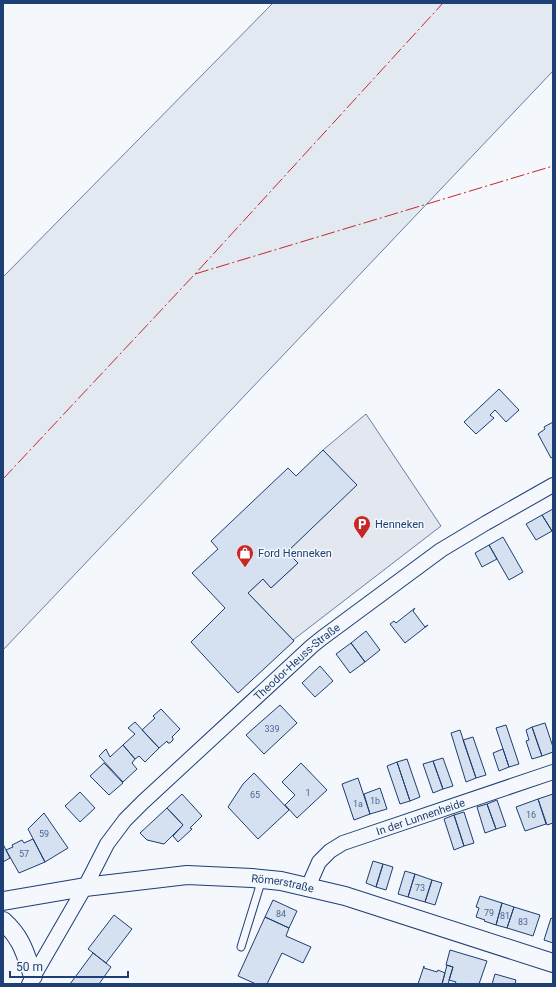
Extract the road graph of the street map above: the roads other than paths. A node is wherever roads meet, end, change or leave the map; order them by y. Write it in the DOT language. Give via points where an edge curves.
graph roads {
  1 [pos="553,485"];
  2 [pos="553,772"];
  3 [pos="262,879"];
  4 [pos="85,887"];
  5 [pos="308,887"];
  6 [pos="3,901"];
  7 [pos="3,921"];
  8 [pos="241,947"];
  9 [pos="553,963"];
  10 [pos="31,980"];
  1 -- 4 [label="street, Theodor-Heuss-Straße" via="441,550 312,646 125,820 107,844"];
  2 -- 5 [label="street, In der Lunnenheide" via="343,843 319,862"];
  3 -- 4 [label="street, Römerstraße" via="187,874"];
  3 -- 5 [label="street, Römerstraße"];
  3 -- 8 [label="lane"];
  4 -- 6 [label="street, Römerstraße"];
  4 -- 10 [label="street, Theodor-Heuss-Straße"];
  5 -- 9 [label="street, Römerstraße" via="345,896"];
  7 -- 10 [label="street" via="20,940"];
}
